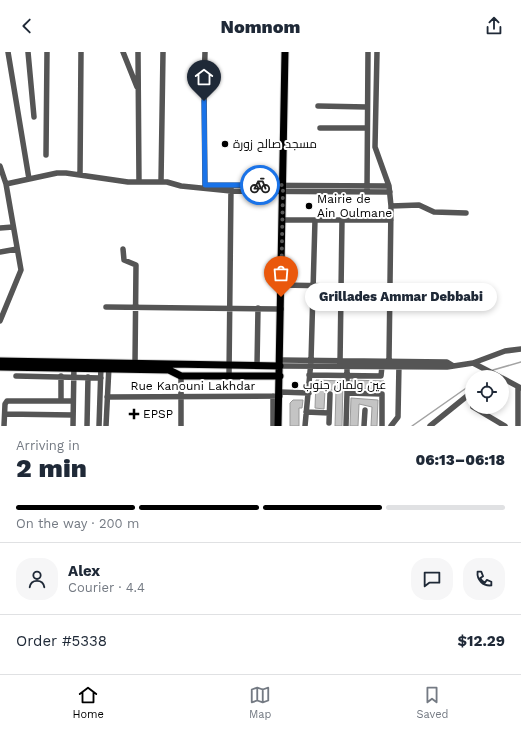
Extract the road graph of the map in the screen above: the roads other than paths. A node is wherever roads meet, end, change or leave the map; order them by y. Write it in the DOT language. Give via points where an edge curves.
graph roads {
  1 [pos="8,52"];
  2 [pos="28,52"];
  3 [pos="47,52"];
  4 [pos="81,52"];
  5 [pos="123,52"];
  6 [pos="138,52"];
  7 [pos="163,52"];
  8 [pos="205,52"];
  9 [pos="285,52"];
  10 [pos="368,52"];
  11 [pos="377,52"];
  12 [pos="138,91"];
  13 [pos="318,106"];
  14 [pos="367,107"];
  15 [pos="34,117"];
  16 [pos="320,128"];
  17 [pos="367,128"];
  18 [pos="46,155"];
  19 [pos="0,166"];
  20 [pos="80,175"];
  21 [pos="29,179"];
  22 [pos="139,182"];
  23 [pos="161,182"];
  24 [pos="4,183"];
  25 [pos="205,187"];
  26 [pos="231,188"];
  27 [pos="283,188"];
  28 [pos="367,189"];
  29 [pos="389,189"];
  30 [pos="391,206"];
  31 [pos="466,213"];
  32 [pos="282,220"];
  33 [pos="315,220"];
  34 [pos="342,220"];
  35 [pos="391,220"];
  36 [pos="13,227"];
  37 [pos="0,228"];
  38 [pos="17,249"];
  39 [pos="123,249"];
  40 [pos="0,252"];
  41 [pos="281,285"];
  42 [pos="313,286"];
  43 [pos="341,286"];
  44 [pos="389,287"];
  45 [pos="106,306"];
  46 [pos="136,307"];
  47 [pos="229,308"];
  48 [pos="258,308"];
  49 [pos="281,309"];
  50 [pos="0,321"];
  51 [pos="521,348"];
  52 [pos="0,361"];
  53 [pos="389,361"];
  54 [pos="280,363"];
  55 [pos="473,363"];
  56 [pos="135,364"];
  57 [pos="310,364"];
  58 [pos="340,364"];
  59 [pos="347,364"];
  60 [pos="399,364"];
  61 [pos="74,365"];
  62 [pos="228,365"];
  63 [pos="0,366"];
  64 [pos="105,366"];
  65 [pos="257,366"];
  66 [pos="382,366"];
  67 [pos="485,370"];
  68 [pos="16,376"];
  69 [pos="61,376"];
  70 [pos="181,376"];
  71 [pos="228,376"];
  72 [pos="280,376"];
  73 [pos="309,376"];
  74 [pos="347,376"];
  75 [pos="74,377"];
  76 [pos="88,377"];
  77 [pos="101,378"];
  78 [pos="509,383"];
  79 [pos="520,388"];
  80 [pos="309,393"];
  81 [pos="347,393"];
  82 [pos="330,394"];
  83 [pos="277,395"];
  84 [pos="107,397"];
  85 [pos="181,397"];
  86 [pos="465,398"];
  87 [pos="462,400"];
  88 [pos="61,401"];
  89 [pos="73,401"];
  90 [pos="465,402"];
  91 [pos="365,410"];
  92 [pos="306,412"];
  93 [pos="329,413"];
  94 [pos="5,414"];
  95 [pos="484,414"];
  96 [pos="73,416"];
  97 [pos="329,423"];
  98 [pos="4,426"];
  99 [pos="73,426"];
  100 [pos="87,426"];
  101 [pos="100,426"];
  102 [pos="106,426"];
  103 [pos="182,426"];
  104 [pos="273,426"];
  105 [pos="278,426"];
  106 [pos="305,426"];
  107 [pos="346,426"];
  108 [pos="364,426"];
  109 [pos="382,426"];
  110 [pos="391,426"];
  111 [pos="430,426"];
  112 [pos="505,426"];
  113 [pos="518,426"];
  1 -- 21 [label="street"];
  2 -- 15 [label="street"];
  3 -- 18 [label="street"];
  4 -- 20 [label="street"];
  5 -- 12 [label="street"];
  6 -- 12 [label="street"];
  7 -- 23 [label="street"];
  8 -- 25 [label="street"];
  9 -- 27 [label="main road"];
  10 -- 14 [label="street"];
  11 -- 29 [label="street" via="375,147"];
  12 -- 22 [label="street"];
  13 -- 14 [label="street"];
  14 -- 17 [label="street"];
  16 -- 17 [label="street"];
  17 -- 28 [label="street"];
  19 -- 24 [label="street"];
  20 -- 21 [label="street" via="57,173"];
  20 -- 22 [label="street"];
  21 -- 24 [label="street"];
  22 -- 23 [label="street"];
  23 -- 25 [label="street"];
  24 -- 36 [label="street"];
  25 -- 26 [label="street"];
  26 -- 27 [label="street"];
  26 -- 47 [label="street"];
  27 -- 28 [label="street"];
  27 -- 32 [label="main road"];
  28 -- 29 [label="street"];
  29 -- 30 [label="street"];
  30 -- 31 [label="street" via="415,205 434,212"];
  30 -- 35 [label="street"];
  32 -- 33 [label="street"];
  32 -- 41 [label="main road"];
  33 -- 34 [label="street"];
  33 -- 42 [label="street"];
  34 -- 35 [label="street"];
  34 -- 43 [label="street"];
  35 -- 44 [label="street"];
  36 -- 37 [label="street"];
  36 -- 38 [label="street"];
  38 -- 40 [label="street"];
  38 -- 50 [label="street" via="21,270"];
  39 -- 46 [label="street" via="124,260 136,265"];
  41 -- 42 [label="street"];
  41 -- 49 [label="main road"];
  42 -- 43 [label="street"];
  42 -- 57 [label="street"];
  43 -- 44 [label="street"];
  43 -- 58 [label="street"];
  44 -- 53 [label="street"];
  45 -- 46 [label="street"];
  46 -- 47 [label="street"];
  46 -- 56 [label="street"];
  47 -- 48 [label="street"];
  47 -- 62 [label="street"];
  48 -- 49 [label="street"];
  48 -- 65 [label="street"];
  49 -- 54 [label="main road"];
  51 -- 55 [label="street"];
  52 -- 61 [label="main road"];
  53 -- 59 [label="street"];
  53 -- 60 [label="street"];
  54 -- 57 [label="street"];
  54 -- 65 [label="main road"];
  54 -- 72 [label="main road"];
  55 -- 60 [label="street"];
  55 -- 67 [label="street"];
  56 -- 62 [label="main road"];
  56 -- 64 [label="main road"];
  57 -- 58 [label="street"];
  57 -- 73 [label="street"];
  58 -- 59 [label="street"];
  59 -- 66 [label="street"];
  59 -- 74 [label="street"];
  60 -- 66 [label="street"];
  60 -- 110 [label="street" via="398,417"];
  61 -- 63 [label="main road"];
  61 -- 64 [label="main road"];
  61 -- 75 [label="street"];
  62 -- 65 [label="main road"];
  62 -- 71 [label="street"];
  64 -- 70 [label="main road" via="169,370"];
  64 -- 77 [label="street"];
  64 -- 84 [label="street"];
  66 -- 74 [label="street" via="381,376"];
  68 -- 69 [label="street"];
  69 -- 75 [label="street"];
  69 -- 88 [label="street"];
  70 -- 71 [label="main road"];
  70 -- 85 [label="street"];
  71 -- 72 [label="main road"];
  72 -- 83 [label="main road"];
  73 -- 74 [label="street"];
  73 -- 80 [label="street"];
  74 -- 81 [label="street"];
  75 -- 76 [label="street"];
  75 -- 89 [label="street"];
  76 -- 77 [label="street"];
  76 -- 100 [label="street"];
  77 -- 101 [label="street"];
  78 -- 79 [label="street"];
  79 -- 113 [label="street"];
  80 -- 83 [label="street, Rue Kanouni Lakhdar"];
  80 -- 92 [label="street"];
  81 -- 107 [label="street"];
  81 -- 109 [label="street" via="382,394"];
  82 -- 93 [label="street"];
  83 -- 85 [label="street, Rue Kanouni Lakhdar"];
  83 -- 104 [label="street"];
  83 -- 105 [label="main road"];
  84 -- 85 [label="street, Rue Kanouni Lakhdar"];
  84 -- 102 [label="street"];
  85 -- 103 [label="street"];
  86 -- 87 [label="street"];
  87 -- 90 [label="street"];
  87 -- 111 [label="street"];
  88 -- 89 [label="street"];
  88 -- 94 [label="street" via="7,401"];
  89 -- 96 [label="street"];
  91 -- 108 [label="street"];
  92 -- 93 [label="street"];
  92 -- 106 [label="street"];
  93 -- 97 [label="street"];
  94 -- 96 [label="street"];
  94 -- 98 [label="street"];
  95 -- 112 [label="street"];
  96 -- 99 [label="street"];
}
